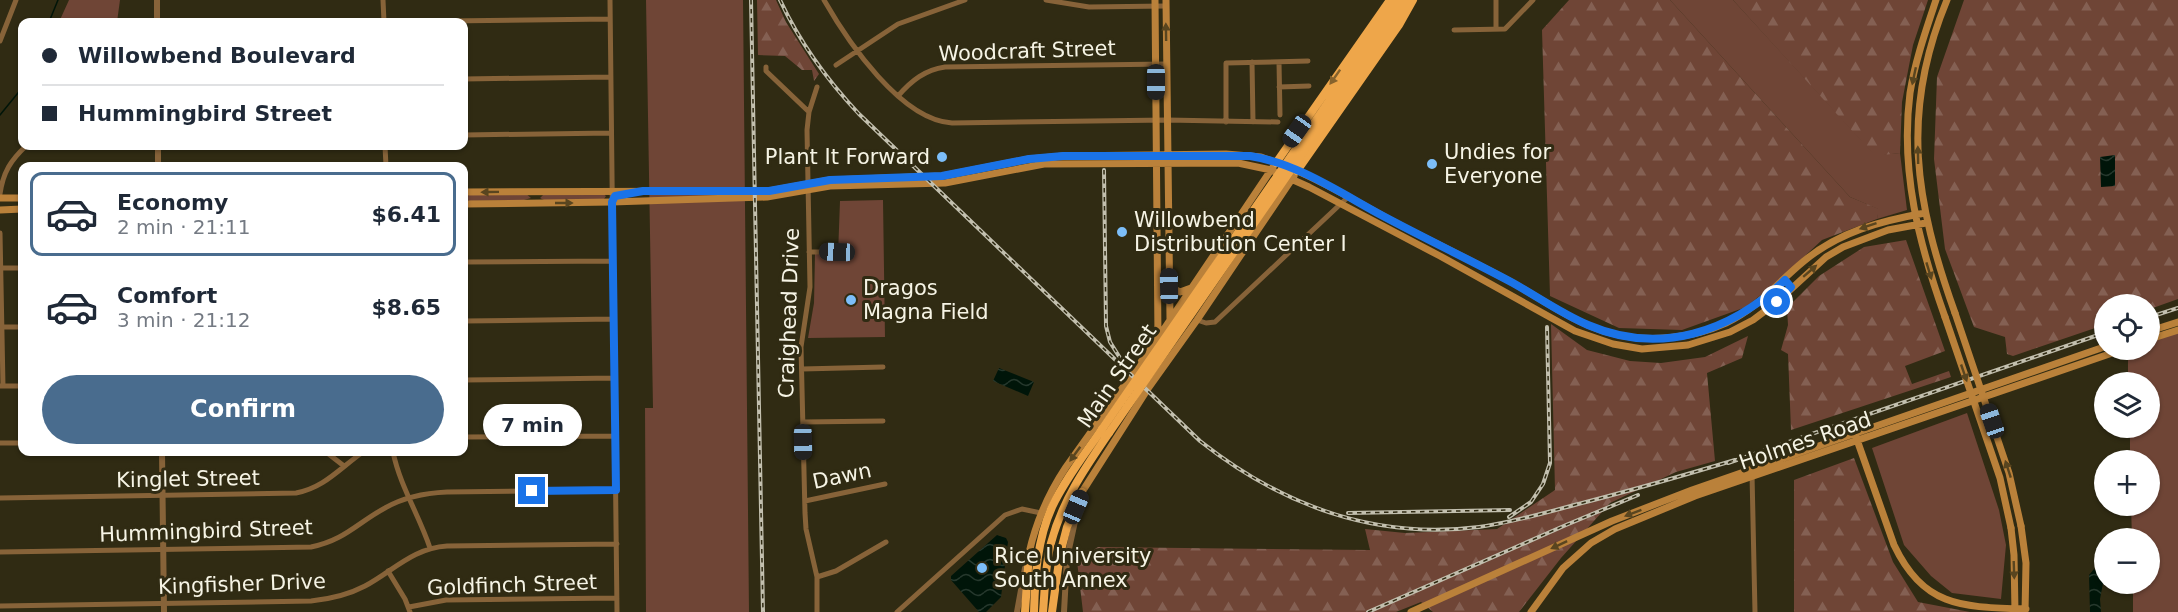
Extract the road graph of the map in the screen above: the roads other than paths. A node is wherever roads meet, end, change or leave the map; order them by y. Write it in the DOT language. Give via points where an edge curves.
graph roads {
  1 [pos="16,0"];
  2 [pos="157,0"];
  3 [pos="383,0"];
  4 [pos="610,0"];
  5 [pos="824,0"];
  6 [pos="965,0"];
  7 [pos="1046,0"];
  8 [pos="1390,0"];
  9 [pos="1398,0"];
  10 [pos="1407,0"];
  11 [pos="1413,0"];
  12 [pos="1496,0"];
  13 [pos="1533,0"];
  14 [pos="1935,0"];
  15 [pos="1947,0"];
  16 [pos="1155,3"];
  17 [pos="1166,3"];
  18 [pos="157,18"];
  19 [pos="384,18"];
  20 [pos="610,19"];
  21 [pos="468,21"];
  22 [pos="3,27"];
  23 [pos="1496,29"];
  24 [pos="1454,30"];
  25 [pos="0,41"];
  26 [pos="1920,49"];
  27 [pos="856,50"];
  28 [pos="1929,52"];
  29 [pos="1308,61"];
  30 [pos="1252,62"];
  31 [pos="1279,62"];
  32 [pos="1156,64"];
  33 [pos="1167,64"];
  34 [pos="836,65"];
  35 [pos="766,67"];
  36 [pos="610,77"];
  37 [pos="468,78"];
  38 [pos="1310,86"];
  39 [pos="817,87"];
  40 [pos="1279,87"];
  41 [pos="898,96"];
  42 [pos="809,112"];
  43 [pos="1280,115"];
  44 [pos="1156,120"];
  45 [pos="1167,120"];
  46 [pos="1226,122"];
  47 [pos="1253,122"];
  48 [pos="1278,122"];
  49 [pos="1908,132"];
  50 [pos="611,133"];
  51 [pos="1917,133"];
  52 [pos="468,135"];
  53 [pos="1287,146"];
  54 [pos="22,150"];
  55 [pos="1303,151"];
  56 [pos="1156,159"];
  57 [pos="1168,159"];
  58 [pos="1273,166"];
  59 [pos="1294,175"];
  60 [pos="1260,186"];
  61 [pos="807,187"];
  62 [pos="535,191"];
  63 [pos="612,191"];
  64 [pos="643,191"];
  65 [pos="468,192"];
  66 [pos="678,195"];
  67 [pos="0,196"];
  68 [pos="1280,197"];
  69 [pos="1348,197"];
  70 [pos="18,198"];
  71 [pos="612,202"];
  72 [pos="536,203"];
  73 [pos="468,204"];
  74 [pos="1342,204"];
  75 [pos="18,209"];
  76 [pos="0,210"];
  77 [pos="1925,213"];
  78 [pos="1915,215"];
  79 [pos="1926,223"];
  80 [pos="1399,224"];
  81 [pos="1916,225"];
  82 [pos="1395,232"];
  83 [pos="0,233"];
  84 [pos="1848,234"];
  85 [pos="1852,243"];
  86 [pos="1445,248"];
  87 [pos="809,252"];
  88 [pos="837,252"];
  89 [pos="1169,254"];
  90 [pos="1157,255"];
  91 [pos="1440,256"];
  92 [pos="612,261"];
  93 [pos="468,262"];
  94 [pos="0,268"];
  95 [pos="18,268"];
  96 [pos="1785,280"];
  97 [pos="1514,284"];
  98 [pos="1169,286"];
  99 [pos="1791,287"];
  100 [pos="1191,288"];
  101 [pos="1510,294"];
  102 [pos="613,320"];
  103 [pos="1170,320"];
  104 [pos="1197,320"];
  105 [pos="468,321"];
  106 [pos="1581,322"];
  107 [pos="2178,322"];
  108 [pos="1726,323"];
  109 [pos="1,327"];
  110 [pos="18,327"];
  111 [pos="2160,328"];
  112 [pos="2178,330"];
  113 [pos="1575,331"];
  114 [pos="1730,333"];
  115 [pos="2160,336"];
  116 [pos="1656,338"];
  117 [pos="1158,339"];
  118 [pos="1657,349"];
  119 [pos="2094,351"];
  120 [pos="2094,358"];
  121 [pos="1143,360"];
  122 [pos="1168,361"];
  123 [pos="883,367"];
  124 [pos="802,369"];
  125 [pos="1161,371"];
  126 [pos="2047,371"];
  127 [pos="614,378"];
  128 [pos="468,380"];
  129 [pos="2,386"];
  130 [pos="18,386"];
  131 [pos="883,421"];
  132 [pos="803,422"];
  133 [pos="1106,431"];
  134 [pos="615,436"];
  135 [pos="468,437"];
  136 [pos="1856,437"];
  137 [pos="0,443"];
  138 [pos="18,443"];
  139 [pos="162,456"];
  140 [pos="331,456"];
  141 [pos="358,456"];
  142 [pos="394,456"];
  143 [pos="344,466"];
  144 [pos="1752,473"];
  145 [pos="885,484"];
  146 [pos="616,490"];
  147 [pos="1082,492"];
  148 [pos="163,496"];
  149 [pos="0,498"];
  150 [pos="409,498"];
  151 [pos="805,501"];
  152 [pos="1041,513"];
  153 [pos="886,542"];
  154 [pos="617,544"];
  155 [pos="430,548"];
  156 [pos="163,550"];
  157 [pos="0,552"];
  158 [pos="1029,553"];
  159 [pos="388,572"];
  160 [pos="817,577"];
  161 [pos="617,598"];
  162 [pos="164,604"];
  163 [pos="0,606"];
  164 [pos="410,609"];
  165 [pos="2015,610"];
  166 [pos="2026,610"];
  167 [pos="164,612"];
  168 [pos="617,612"];
  169 [pos="817,612"];
  170 [pos="897,612"];
  171 [pos="1017,612"];
  172 [pos="1025,612"];
  173 [pos="1034,612"];
  174 [pos="1043,612"];
  175 [pos="1052,612"];
  176 [pos="1064,612"];
  177 [pos="1411,612"];
  178 [pos="1531,612"];
  179 [pos="1755,612"];
  1 -- 22 [label="street"];
  2 -- 18 [label="street"];
  3 -- 19 [label="street"];
  4 -- 20 [label="street"];
  5 -- 27 [label="street"];
  6 -- 27 [label="street" via="898,24"];
  7 -- 16 [label="street" via="1089,7"];
  8 -- 53 [label="highway, one-way"];
  9 -- 55 [label="highway, Main Street"];
  10 -- 55 [label="highway, Main Street"];
  11 -- 55 [label="highway" via="1399,25"];
  12 -- 23 [label="street"];
  13 -- 23 [label="street" via="1508,27"];
  14 -- 26 [label="main road"];
  15 -- 28 [label="main road"];
  16 -- 17 [label="street"];
  16 -- 32 [label="main road"];
  33 -- 17 [label="main road, one-way"];
  20 -- 21 [label="street"];
  20 -- 36 [label="street"];
  22 -- 25 [label="street"];
  23 -- 24 [label="street"];
  26 -- 28 [label="main road"];
  26 -- 49 [label="main road, one-way" via="1910,93"];
  27 -- 34 [label="street"];
  27 -- 41 [label="street"];
  28 -- 51 [label="main road"];
  29 -- 31 [label="street"];
  30 -- 31 [label="street"];
  30 -- 46 [label="street" via="1226,63"];
  30 -- 47 [label="street"];
  31 -- 40 [label="street"];
  32 -- 33 [label="street, Woodcraft Street"];
  32 -- 41 [label="street, Woodcraft Street" via="945,67 914,79"];
  32 -- 44 [label="main road"];
  33 -- 45 [label="main road"];
  35 -- 42 [label="street"];
  36 -- 37 [label="street"];
  36 -- 50 [label="street"];
  38 -- 40 [label="street"];
  39 -- 42 [label="street, Craighead Drive"];
  40 -- 43 [label="street"];
  41 -- 44 [label="street" via="919,113 942,122"];
  42 -- 61 [label="street, Craighead Drive"];
  44 -- 45 [label="street"];
  44 -- 56 [label="main road"];
  45 -- 46 [label="street"];
  45 -- 57 [label="main road"];
  46 -- 47 [label="street"];
  47 -- 48 [label="street"];
  49 -- 51 [label="main road"];
  49 -- 78 [label="main road" via="1908,172"];
  50 -- 52 [label="street"];
  50 -- 63 [label="street"];
  77 -- 51 [label="main road, one-way"];
  53 -- 55 [label="highway" via="1289,154 1301,158"];
  53 -- 58 [label="highway"];
  54 -- 67 [label="street" via="5,171"];
  55 -- 59 [label="highway"];
  55 -- 133 [label="highway, Main Street, bridge"];
  56 -- 57 [label="main road"];
  56 -- 61 [label="main road" via="1029,159 942,179"];
  56 -- 90 [label="main road"];
  57 -- 58 [label="main road" via="1261,157"];
  57 -- 89 [label="main road"];
  58 -- 59 [label="main road"];
  58 -- 60 [label="main road"];
  59 -- 68 [label="main road"];
  59 -- 69 [label="main road"];
  59 -- 74 [label="main road"];
  60 -- 68 [label="main road" via="1266,182 1278,187"];
  60 -- 100 [label="main road"];
  61 -- 66 [label="main road"];
  61 -- 87 [label="street, Craighead Drive"];
  62 -- 63 [label="main road"];
  62 -- 65 [label="main road, one-way"];
  62 -- 72 [label="main road"];
  63 -- 64 [label="main road"];
  63 -- 71 [label="street"];
  64 -- 66 [label="main road"];
  64 -- 71 [label="main road" via="615,196"];
  66 -- 71 [label="main road"];
  67 -- 70 [label="main road"];
  68 -- 104 [label="main road"];
  69 -- 74 [label="street"];
  69 -- 80 [label="main road"];
  72 -- 71 [label="main road, one-way"];
  71 -- 92 [label="street"];
  72 -- 73 [label="main road"];
  74 -- 82 [label="main road"];
  74 -- 104 [label="street" via="1215,322"];
  75 -- 76 [label="main road"];
  77 -- 78 [label="main road"];
  77 -- 79 [label="main road"];
  78 -- 81 [label="main road"];
  78 -- 84 [label="main road, one-way" via="1886,220"];
  79 -- 81 [label="main road"];
  166 -- 79 [label="main road, one-way, bridge" via="2026,563 2009,473"];
  80 -- 82 [label="main road"];
  80 -- 86 [label="main road"];
  81 -- 85 [label="main road"];
  81 -- 165 [label="main road, one-way, bridge" via="2000,478 2011,528"];
  82 -- 91 [label="main road"];
  83 -- 94 [label="street"];
  84 -- 85 [label="main road"];
  84 -- 96 [label="main road" via="1803,262"];
  99 -- 85 [label="main road, one-way" via="1826,257"];
  86 -- 91 [label="main road"];
  86 -- 97 [label="main road"];
  87 -- 88 [label="street"];
  87 -- 124 [label="street, Craighead Drive" via="810,287"];
  89 -- 90 [label="main road"];
  89 -- 98 [label="main road"];
  90 -- 117 [label="main road"];
  91 -- 101 [label="main road"];
  92 -- 93 [label="street"];
  92 -- 102 [label="street"];
  94 -- 95 [label="street"];
  94 -- 109 [label="street"];
  96 -- 99 [label="main road"];
  96 -- 108 [label="main road" via="1758,304"];
  97 -- 101 [label="main road"];
  97 -- 106 [label="main road"];
  98 -- 100 [label="main road" via="1180,292"];
  98 -- 103 [label="main road"];
  99 -- 114 [label="main road" via="1777,302"];
  100 -- 103 [label="main road"];
  101 -- 113 [label="main road"];
  102 -- 105 [label="street"];
  102 -- 127 [label="street"];
  103 -- 117 [label="main road"];
  103 -- 122 [label="main road"];
  104 -- 122 [label="main road"];
  106 -- 113 [label="main road"];
  106 -- 116 [label="main road" via="1611,333"];
  107 -- 111 [label="main road"];
  108 -- 114 [label="main road"];
  108 -- 116 [label="main road" via="1701,332"];
  109 -- 110 [label="street"];
  109 -- 129 [label="street"];
  112 -- 115 [label="main road"];
  113 -- 118 [label="main road" via="1613,344"];
  114 -- 118 [label="main road"];
  116 -- 118 [label="main road"];
  117 -- 121 [label="main road"];
  119 -- 126 [label="main road, Holmes Road"];
  120 -- 126 [label="main road, Holmes Road"];
  121 -- 125 [label="main road"];
  121 -- 152 [label="main road, one-way" via="1065,467"];
  122 -- 125 [label="main road"];
  123 -- 124 [label="street"];
  124 -- 132 [label="street, Craighead Drive"];
  125 -- 147 [label="main road"];
  126 -- 136 [label="main road, Holmes Road"];
  127 -- 128 [label="street"];
  127 -- 134 [label="street"];
  129 -- 130 [label="street"];
  131 -- 132 [label="street"];
  132 -- 151 [label="street, Craighead Drive"];
  133 -- 173 [label="highway, Main Street" via="1069,477 1052,508 1037,562"];
  133 -- 174 [label="highway, Main Street" via="1055,527"];
  134 -- 135 [label="street"];
  134 -- 146 [label="street"];
  136 -- 144 [label="main road, Holmes Road"];
  136 -- 165 [label="main road" via="1894,545 1914,578 1941,598 1958,604"];
  137 -- 138 [label="street"];
  139 -- 148 [label="street"];
  140 -- 143 [label="street"];
  141 -- 143 [label="street, Kinglet Street"];
  142 -- 150 [label="street"];
  143 -- 148 [label="street, Kinglet Street" via="316,487 296,493"];
  144 -- 177 [label="main road, Holmes Road, one-way" via="1612,521"];
  144 -- 178 [label="main road, Holmes Road" via="1616,529 1592,543 1563,568"];
  144 -- 179 [label="street"];
  145 -- 151 [label="street, Dawn"];
  146 -- 150 [label="street, Hummingbird Street" via="447,492"];
  146 -- 154 [label="street"];
  147 -- 175 [label="highway" via="1060,554"];
  147 -- 176 [label="street" via="1067,558"];
  148 -- 149 [label="street, Kinglet Street"];
  148 -- 156 [label="street"];
  150 -- 155 [label="street"];
  150 -- 156 [label="street, Hummingbird Street" via="383,508 322,545"];
  151 -- 160 [label="street, Craighead Drive" via="806,529"];
  152 -- 158 [label="main road"];
  152 -- 170 [label="street" via="1023,509 1005,515"];
  153 -- 160 [label="street" via="836,571"];
  154 -- 155 [label="street, Kingfisher Drive"];
  154 -- 161 [label="street"];
  155 -- 159 [label="street, Kingfisher Drive" via="409,556"];
  156 -- 157 [label="street, Hummingbird Street"];
  156 -- 162 [label="street"];
  158 -- 171 [label="street"];
  158 -- 172 [label="highway"];
  159 -- 162 [label="street, Kingfisher Drive" via="357,590 320,600"];
  159 -- 164 [label="street"];
  160 -- 169 [label="street, Craighead Drive"];
  161 -- 164 [label="street, Goldfinch Street" via="446,600"];
  161 -- 168 [label="street"];
  162 -- 163 [label="street, Kingfisher Drive"];
  162 -- 167 [label="street"];
  165 -- 166 [label="main road"];
}
